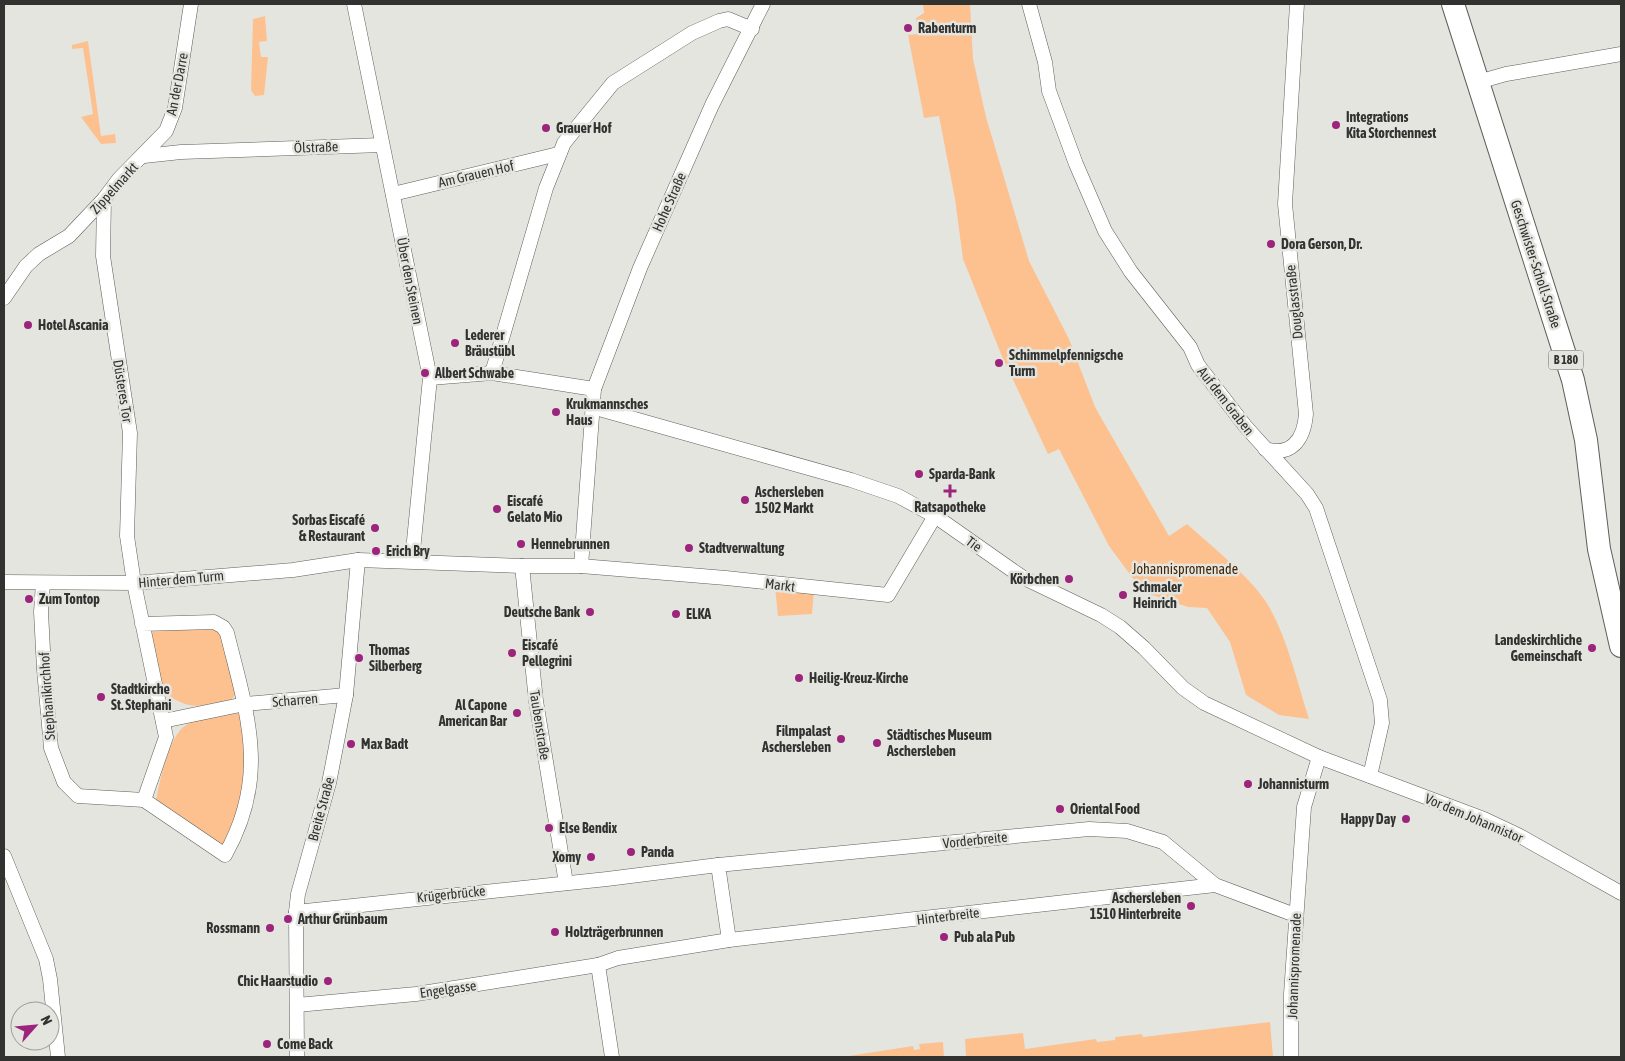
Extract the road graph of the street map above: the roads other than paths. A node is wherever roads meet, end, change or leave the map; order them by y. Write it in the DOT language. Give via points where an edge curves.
graph roads {
  1 [pos="192,4"];
  2 [pos="354,4"];
  3 [pos="763,4"];
  4 [pos="1029,4"];
  5 [pos="1297,4"];
  6 [pos="1453,4"];
  7 [pos="752,29"];
  8 [pos="1621,54"];
  9 [pos="1478,82"];
  10 [pos="382,145"];
  11 [pos="250,150"];
  12 [pos="558,154"];
  13 [pos="144,156"];
  14 [pos="393,194"];
  15 [pos="104,199"];
  16 [pos="4,298"];
  17 [pos="492,373"];
  18 [pos="430,378"];
  19 [pos="594,389"];
  20 [pos="592,407"];
  21 [pos="1265,449"];
  22 [pos="935,516"];
  23 [pos="358,560"];
  24 [pos="412,560"];
  25 [pos="522,566"];
  26 [pos="581,566"];
  27 [pos="4,582"];
  28 [pos="44,583"];
  29 [pos="134,583"];
  30 [pos="142,624"];
  31 [pos="1621,646"];
  32 [pos="346,695"];
  33 [pos="245,704"];
  34 [pos="163,721"];
  35 [pos="1319,757"];
  36 [pos="1370,776"];
  37 [pos="144,800"];
  38 [pos="4,856"];
  39 [pos="718,865"];
  40 [pos="608,879"];
  41 [pos="566,883"];
  42 [pos="1215,885"];
  43 [pos="1621,893"];
  44 [pos="296,912"];
  45 [pos="1295,915"];
  46 [pos="729,940"];
  47 [pos="598,965"];
  48 [pos="297,1005"];
  49 [pos="58,1057"];
  50 [pos="297,1057"];
  51 [pos="612,1057"];
  52 [pos="1291,1057"];
  1 -- 13 [label="street, An der Darre" via="175,108 166,131"];
  2 -- 10 [label="street, Über den Steinen"];
  3 -- 7 [label="street, Hohe Straße"];
  4 -- 21 [label="street, Auf dem Graben" via="1045,62 1049,91 1105,231 1131,272 1190,347 1198,364"];
  5 -- 21 [label="street, Douglasstraße" via="1285,204 1305,428 1288,449 1279,453"];
  6 -- 9 [label="main road, Geschwister-Scholl-Straße / B 180"];
  7 -- 12 [label="street" via="735,20 719,21 692,33 624,74 589,110"];
  7 -- 19 [label="street, Hohe Straße" via="712,105 640,268"];
  8 -- 9 [label="street"];
  9 -- 31 [label="main road, Geschwister-Scholl-Straße / B 180" via="1578,400 1599,549"];
  10 -- 11 [label="street, Ölstraße"];
  10 -- 14 [label="street, Über den Steinen"];
  11 -- 13 [label="street, Zippelmarkt"];
  12 -- 14 [label="street, Am Grauen Hof"];
  12 -- 17 [label="street"];
  13 -- 15 [label="street, Zippelmarkt" via="119,179"];
  14 -- 18 [label="street, Über den Steinen"];
  15 -- 16 [label="street, Zippelmarkt" via="69,236 38,254"];
  15 -- 29 [label="street, Düsteres Tor" via="103,256 130,433 127,536"];
  17 -- 18 [label="street"];
  17 -- 19 [label="street"];
  18 -- 24 [label="street, Über den Steinen"];
  19 -- 20 [label="street, Hohe Straße"];
  20 -- 22 [label="street, Tie" via="867,484"];
  20 -- 26 [label="street"];
  21 -- 36 [label="street, Auf dem Graben" via="1308,494 1316,508 1373,676 1382,723"];
  22 -- 26 [label="street, Markt" via="888,595"];
  22 -- 35 [label="street, Tie" via="1022,576 1120,627 1183,688 1204,703"];
  23 -- 24 [label="street, Markt"];
  23 -- 29 [label="street, Hinter dem Turm" via="293,570"];
  23 -- 32 [label="street, Breite Straße"];
  24 -- 25 [label="street, Markt"];
  25 -- 26 [label="street, Markt"];
  25 -- 41 [label="street, Taubenstraße" via="536,701"];
  27 -- 28 [label="street, Hinter dem Turm"];
  28 -- 29 [label="street, Hinter dem Turm"];
  28 -- 37 [label="street, Stephanikirchhof" via="41,612 47,724 51,748 64,782 78,796"];
  29 -- 30 [label="street"];
  30 -- 33 [label="street" via="214,622 223,626"];
  30 -- 34 [label="street"];
  32 -- 33 [label="street, Scharren"];
  32 -- 44 [label="street, Breite Straße" via="330,784 298,894"];
  33 -- 34 [label="street"];
  33 -- 37 [label="street" via="252,756 248,800 239,829 225,855"];
  34 -- 37 [label="street" via="166,737"];
  35 -- 36 [label="street, Vor dem Johannistor"];
  35 -- 45 [label="street, Johannispromenade" via="1304,807"];
  36 -- 43 [label="street, Vor dem Johannistor" via="1510,831"];
  38 -- 49 [label="street" via="46,959"];
  39 -- 40 [label="street, Vorderbreite"];
  39 -- 42 [label="street, Vorderbreite" via="1115,829 1163,842"];
  39 -- 46 [label="street"];
  40 -- 41 [label="street, Krügerbrücke"];
  41 -- 44 [label="street, Krügerbrücke"];
  42 -- 45 [label="street, Hinterbreite"];
  42 -- 46 [label="street, Hinterbreite"];
  44 -- 48 [label="street, Breite Straße"];
  45 -- 52 [label="street, Johannispromenade"];
  46 -- 47 [label="street, Hinterbreite" via="618,958"];
  47 -- 48 [label="street, Engelgasse" via="416,994"];
  47 -- 51 [label="street"];
  48 -- 50 [label="street, Breite Straße"];
}
